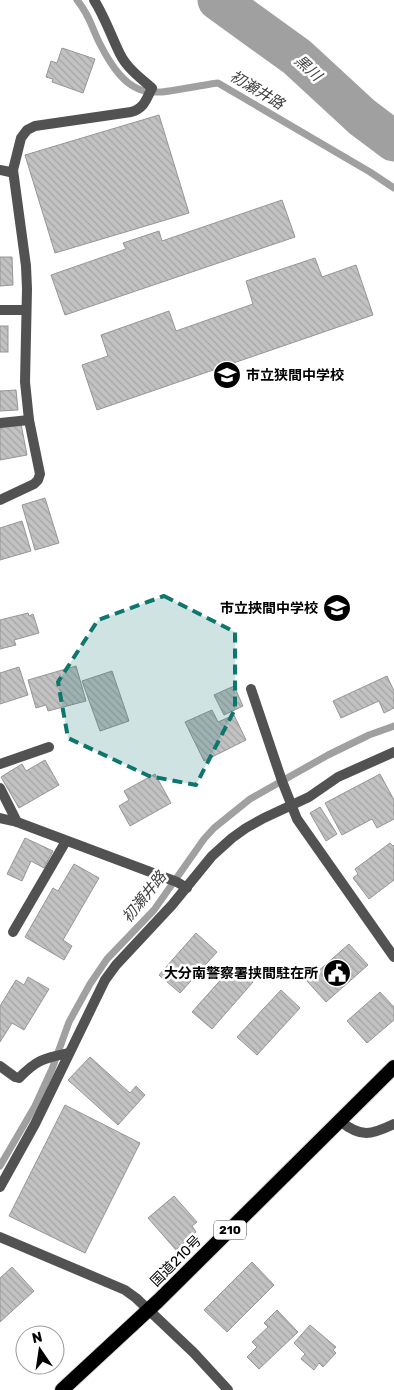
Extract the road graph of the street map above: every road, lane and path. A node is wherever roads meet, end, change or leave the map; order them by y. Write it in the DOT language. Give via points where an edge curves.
graph roads {
  1 [pos="94,0"];
  2 [pos="0,170"];
  3 [pos="13,170"];
  4 [pos="0,310"];
  5 [pos="26,310"];
  6 [pos="29,420"];
  7 [pos="0,423"];
  8 [pos="0,500"];
  9 [pos="251,689"];
  10 [pos="49,747"];
  11 [pos="394,752"];
  12 [pos="0,764"];
  13 [pos="0,788"];
  14 [pos="292,806"];
  15 [pos="0,818"];
  16 [pos="17,822"];
  17 [pos="66,841"];
  18 [pos="187,888"];
  19 [pos="13,932"];
  20 [pos="394,957"];
  21 [pos="69,1053"];
  22 [pos="0,1066"];
  23 [pos="394,1067"];
  24 [pos="340,1121"];
  25 [pos="394,1124"];
  26 [pos="0,1187"];
  27 [pos="0,1238"];
  28 [pos="149,1310"];
  29 [pos="62,1390"];
  30 [pos="228,1390"];
  1 -- 3 [label="street" via="120,55 133,72 152,88 139,110 35,126 27,130 21,138"];
  2 -- 3 [label="street"];
  3 -- 5 [label="street" via="26,266"];
  4 -- 5 [label="street"];
  5 -- 6 [label="street" via="24,366"];
  6 -- 7 [label="street"];
  6 -- 8 [label="street" via="40,474 38,480"];
  9 -- 14 [label="street"];
  10 -- 12 [label="street"];
  11 -- 14 [label="street" via="338,778"];
  13 -- 16 [label="street"];
  14 -- 18 [label="street" via="252,824 232,838 212,856"];
  14 -- 20 [label="street" via="302,828"];
  15 -- 16 [label="street"];
  16 -- 17 [label="street"];
  17 -- 18 [label="street"];
  17 -- 19 [label="street"];
  18 -- 21 [label="street" via="105,980"];
  21 -- 22 [label="street" via="43,1059 31,1065 19,1078"];
  21 -- 26 [label="street"];
  23 -- 24 [label="highway, 国道210号 / 210"];
  24 -- 25 [label="street" via="355,1132 371,1132"];
  24 -- 28 [label="highway, 国道210号 / 210"];
  27 -- 28 [label="street" via="111,1283"];
  28 -- 29 [label="highway, 国道210号 / 210"];
  28 -- 30 [label="street"];
}
